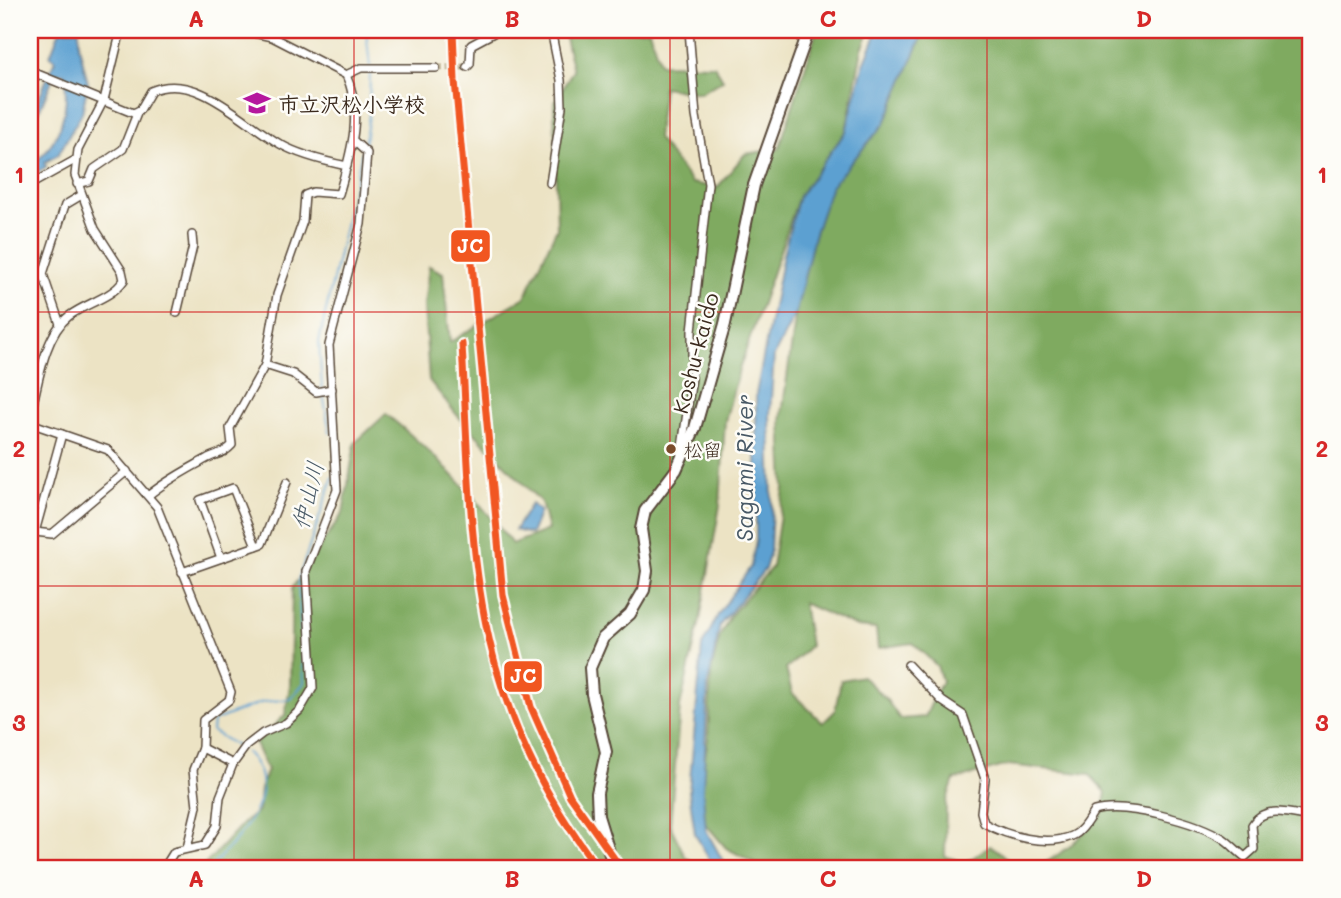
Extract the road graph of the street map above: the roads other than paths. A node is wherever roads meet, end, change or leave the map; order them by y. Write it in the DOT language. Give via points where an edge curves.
graph roads {
  1 [pos="121,30"];
  2 [pos="240,30"];
  3 [pos="499,30"];
  4 [pos="551,30"];
  5 [pos="689,30"];
  6 [pos="809,30"];
  7 [pos="467,67"];
  8 [pos="436,68"];
  9 [pos="31,71"];
  10 [pos="346,75"];
  11 [pos="99,99"];
  12 [pos="138,111"];
  13 [pos="355,142"];
  14 [pos="75,160"];
  15 [pos="347,166"];
  16 [pos="550,183"];
  17 [pos="30,184"];
  18 [pos="77,184"];
  19 [pos="80,196"];
  20 [pos="192,235"];
  21 [pos="177,313"];
  22 [pos="60,324"];
  23 [pos="265,365"];
  24 [pos="332,389"];
  25 [pos="30,416"];
  26 [pos="30,423"];
  27 [pos="62,434"];
  28 [pos="683,458"];
  29 [pos="127,471"];
  30 [pos="287,482"];
  31 [pos="149,495"];
  32 [pos="256,546"];
  33 [pos="221,558"];
  34 [pos="182,572"];
  35 [pos="908,665"];
  36 [pos="202,748"];
  37 [pos="233,764"];
  38 [pos="1311,817"];
  39 [pos="187,848"];
  40 [pos="164,868"];
  41 [pos="614,868"];
  1 -- 11 [label="street"];
  2 -- 10 [label="street" via="272,37"];
  3 -- 7 [label="street" via="471,45"];
  4 -- 16 [label="street" via="562,107"];
  5 -- 28 [label="street" via="696,117 708,184 687,426 679,452"];
  6 -- 28 [label="highway, Koshu-kaido" via="754,185 718,353"];
  8 -- 10 [label="street" via="366,68"];
  9 -- 11 [label="street"];
  10 -- 13 [label="street" via="352,90"];
  11 -- 12 [label="street" via="132,113"];
  11 -- 14 [label="street"];
  12 -- 15 [label="street" via="151,91 174,85 187,88 227,106 281,145"];
  12 -- 18 [label="street" via="123,149 94,169 89,181"];
  13 -- 15 [label="street"];
  13 -- 24 [label="street" via="367,153 361,224 330,329"];
  14 -- 17 [label="street"];
  14 -- 18 [label="street"];
  15 -- 23 [label="street" via="339,194 305,195 303,221 277,295"];
  18 -- 19 [label="street"];
  19 -- 22 [label="street" via="65,205 43,274"];
  19 -- 22 [label="street" via="124,280"];
  20 -- 21 [label="street"];
  22 -- 25 [label="street"];
  23 -- 24 [label="street" via="293,374 316,392"];
  23 -- 31 [label="street" via="230,428 232,445 225,453 164,482"];
  24 -- 37 [label="street" via="337,490 310,556 305,585 313,688 286,723 246,746"];
  26 -- 27 [label="street"];
  27 -- 29 [label="street" via="108,450"];
  27 -- 29 [label="street" via="35,532 52,534"];
  28 -- 41 [label="highway, Koshu-kaido" via="645,511 641,529 647,570 641,599 603,638 590,668 606,752 597,793 598,816"];
  29 -- 31 [label="street"];
  30 -- 32 [label="street" via="262,544"];
  31 -- 34 [label="street"];
  32 -- 33 [label="street"];
  32 -- 33 [label="street" via="233,488 200,500"];
  33 -- 34 [label="street"];
  34 -- 36 [label="street" via="231,692 229,700 203,720"];
  35 -- 38 [label="street" via="942,701 963,715 985,779 981,812 984,823 993,828 1018,837 1062,839 1080,831 1094,811 1114,809 1191,824 1225,839 1245,856 1254,849 1252,825 1262,814"];
  36 -- 37 [label="street"];
  36 -- 39 [label="street" via="193,770 197,806"];
  37 -- 39 [label="street" via="220,797 217,825 205,845"];
  39 -- 40 [label="street" via="174,852"];
}
